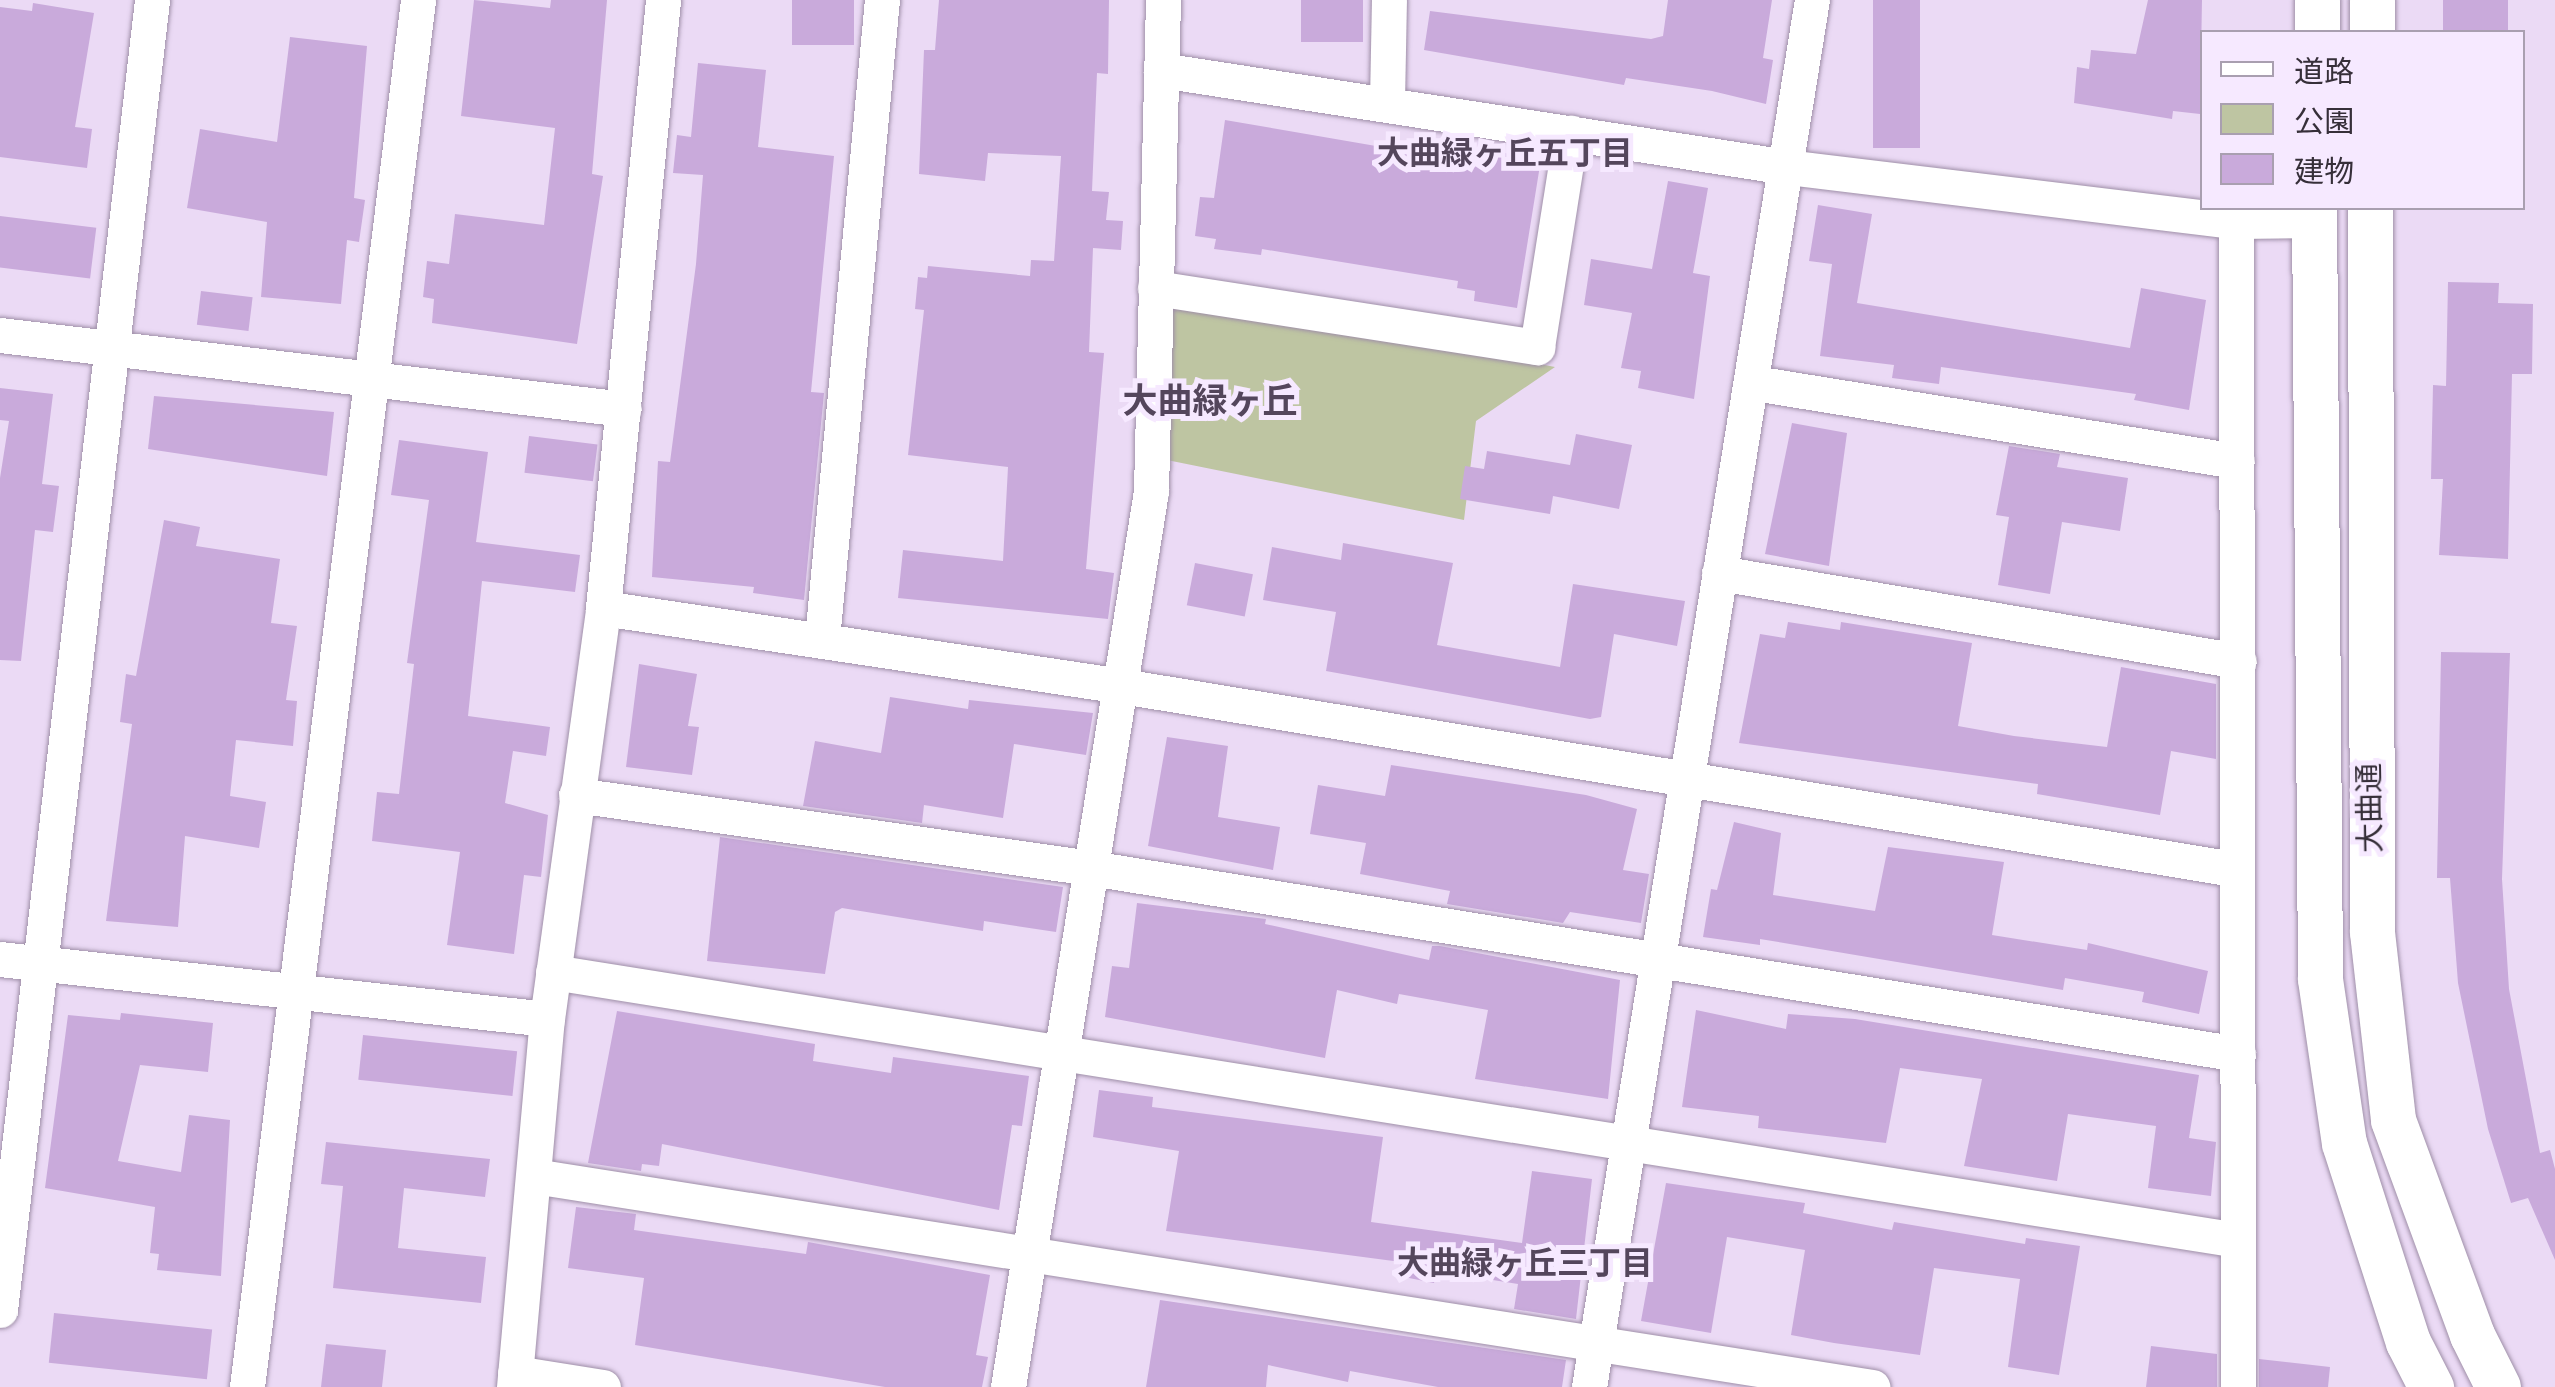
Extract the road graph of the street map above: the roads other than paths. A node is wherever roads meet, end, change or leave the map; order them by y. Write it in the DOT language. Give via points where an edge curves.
graph roads {
  1 [pos="152,0"];
  2 [pos="418,0"];
  3 [pos="663,0"];
  4 [pos="882,0"];
  5 [pos="1163,0"];
  6 [pos="1390,0"];
  7 [pos="1812,0"];
  8 [pos="2317,0"];
  9 [pos="2372,0"];
  10 [pos="2316,30"];
  11 [pos="2372,30"];
  12 [pos="1160,70"];
  13 [pos="1388,102"];
  14 [pos="1571,133"];
  15 [pos="1787,167"];
  16 [pos="2370,210"];
  17 [pos="2314,214"];
  18 [pos="2236,221"];
  19 [pos="1156,288"];
  20 [pos="0,335"];
  21 [pos="113,348"];
  22 [pos="371,377"];
  23 [pos="1754,383"];
  24 [pos="624,409"];
  25 [pos="2236,461"];
  26 [pos="1719,573"];
  27 [pos="604,608"];
  28 [pos="822,639"];
  29 [pos="2238,661"];
  30 [pos="1122,686"];
  31 [pos="1686,779"];
  32 [pos="576,794"];
  33 [pos="1091,868"];
  34 [pos="2234,869"];
  35 [pos="0,958"];
  36 [pos="1658,962"];
  37 [pos="40,964"];
  38 [pos="553,972"];
  39 [pos="296,992"];
  40 [pos="548,1019"];
  41 [pos="1062,1050"];
  42 [pos="2238,1054"];
  43 [pos="1628,1140"];
  44 [pos="534,1176"];
  45 [pos="2238,1240"];
  46 [pos="1030,1254"];
  47 [pos="0,1310"];
  48 [pos="1596,1343"];
  49 [pos="515,1380"];
  50 [pos="247,1387"];
  51 [pos="604,1387"];
  52 [pos="1008,1387"];
  53 [pos="1588,1387"];
  54 [pos="1872,1387"];
  55 [pos="2238,1387"];
  56 [pos="2431,1387"];
  57 [pos="2498,1387"];
  1 -- 21 [label="street"];
  2 -- 22 [label="street"];
  3 -- 24 [label="street"];
  4 -- 28 [label="street"];
  5 -- 12 [label="street"];
  6 -- 13 [label="street"];
  7 -- 15 [label="street"];
  8 -- 10 [label="street"];
  9 -- 11 [label="street"];
  12 -- 13 [label="street"];
  12 -- 19 [label="street"];
  13 -- 14 [label="street"];
  14 -- 15 [label="street"];
  14 -- 19 [label="street" via="1537,348"];
  15 -- 18 [label="street"];
  15 -- 23 [label="street"];
  16 -- 57 [label="street, 大曲通" via="2372,932 2392,1120"];
  17 -- 18 [label="street"];
  17 -- 56 [label="street, 大曲通" via="2320,979 2344,1143 2408,1342"];
  18 -- 25 [label="street"];
  19 -- 30 [label="street" via="1151,491"];
  20 -- 21 [label="street"];
  21 -- 22 [label="street"];
  21 -- 37 [label="street"];
  22 -- 24 [label="street"];
  22 -- 39 [label="street"];
  23 -- 25 [label="street"];
  23 -- 26 [label="street"];
  24 -- 27 [label="street"];
  25 -- 29 [label="street"];
  26 -- 29 [label="street"];
  26 -- 31 [label="street"];
  27 -- 28 [label="street"];
  27 -- 32 [label="street"];
  28 -- 30 [label="street"];
  29 -- 34 [label="street"];
  30 -- 31 [label="street"];
  30 -- 33 [label="street"];
  31 -- 34 [label="street"];
  31 -- 36 [label="street"];
  32 -- 33 [label="street"];
  32 -- 38 [label="street"];
  33 -- 36 [label="street"];
  33 -- 41 [label="street"];
  34 -- 42 [label="street"];
  35 -- 37 [label="street"];
  36 -- 42 [label="street"];
  36 -- 43 [label="street"];
  37 -- 39 [label="street"];
  37 -- 47 [label="street"];
  38 -- 40 [label="street"];
  38 -- 41 [label="street"];
  39 -- 40 [label="street"];
  39 -- 50 [label="street"];
  40 -- 44 [label="street"];
  41 -- 43 [label="street"];
  41 -- 46 [label="street"];
  42 -- 45 [label="street"];
  43 -- 45 [label="street"];
  43 -- 48 [label="street"];
  44 -- 46 [label="street"];
  44 -- 49 [label="street"];
  45 -- 55 [label="street"];
  46 -- 48 [label="street"];
  46 -- 52 [label="street"];
  48 -- 53 [label="street"];
  48 -- 54 [label="street"];
  49 -- 51 [label="street"];
}
